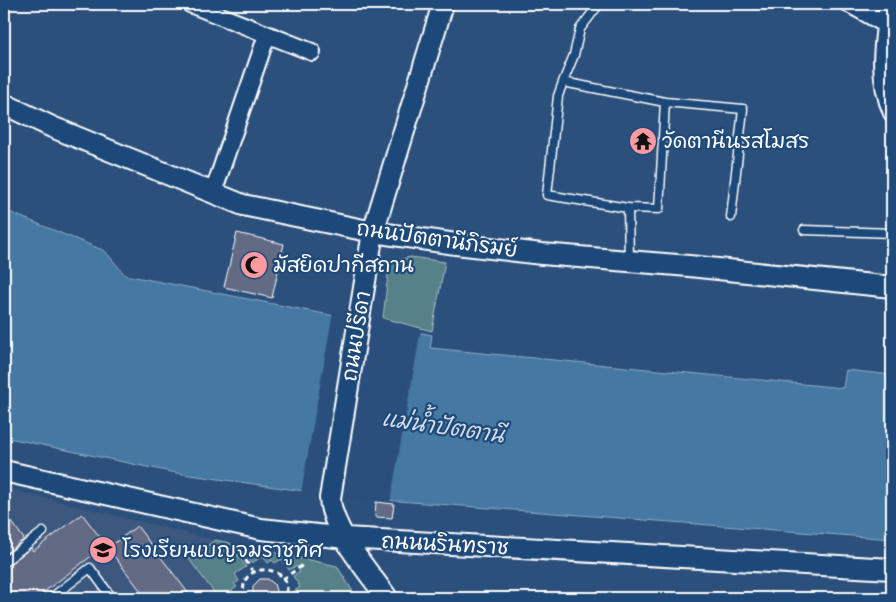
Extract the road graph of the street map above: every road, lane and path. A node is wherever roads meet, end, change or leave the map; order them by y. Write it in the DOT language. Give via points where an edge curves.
graph roads {
  1 [pos="443,4"];
  2 [pos="599,4"];
  3 [pos="849,4"];
  4 [pos="888,4"];
  5 [pos="195,5"];
  6 [pos="885,24"];
  7 [pos="267,35"];
  8 [pos="312,52"];
  9 [pos="563,82"];
  10 [pos="665,102"];
  11 [pos="4,104"];
  12 [pos="892,113"];
  13 [pos="213,193"];
  14 [pos="628,208"];
  15 [pos="731,217"];
  16 [pos="804,230"];
  17 [pos="373,232"];
  18 [pos="892,233"];
  19 [pos="629,261"];
  20 [pos="892,287"];
  21 [pos="4,471"];
  22 [pos="43,532"];
  23 [pos="346,538"];
  24 [pos="236,545"];
  25 [pos="4,562"];
  26 [pos="303,565"];
  27 [pos="892,569"];
  28 [pos="253,572"];
  29 [pos="283,579"];
  30 [pos="51,598"];
  31 [pos="112,598"];
  32 [pos="245,598"];
  33 [pos="284,598"];
  34 [pos="387,598"];
  1 -- 17 [label="street, ถนนปรีดา"];
  2 -- 9 [label="lane" via="580,29"];
  3 -- 6 [label="street"];
  4 -- 6 [label="street"];
  5 -- 7 [label="street"];
  6 -- 12 [label="street" via="882,81"];
  7 -- 8 [label="street"];
  7 -- 13 [label="street"];
  9 -- 10 [label="lane"];
  9 -- 14 [label="lane" via="558,96 547,195"];
  10 -- 14 [label="lane" via="659,209"];
  10 -- 15 [label="lane" via="743,109"];
  11 -- 13 [label="street, ถนนปัตตานีภิรมย์"];
  13 -- 17 [label="street, ถนนปัตตานีภิรมย์" via="243,205"];
  14 -- 19 [label="lane"];
  16 -- 18 [label="lane"];
  17 -- 19 [label="street, ถนนปัตตานีภิรมย์" via="542,254"];
  17 -- 23 [label="street, ถนนปรีดา" via="330,498 330,509"];
  19 -- 20 [label="street, ถนนปัตตานีภิรมย์"];
  21 -- 23 [label="street, ถนนนรินทราช" via="261,529"];
  22 -- 25 [label="lane"];
  23 -- 27 [label="street, ถนนนรินทราช"];
  23 -- 34 [label="street"];
  24 -- 28 [label="path"];
  26 -- 29 [label="path"];
  28 -- 29 [label="path" via="268,569"];
  28 -- 32 [label="path" via="245,582"];
  29 -- 33 [label="path" via="286,588"];
  30 -- 31 [label="lane" via="90,568"];
}
